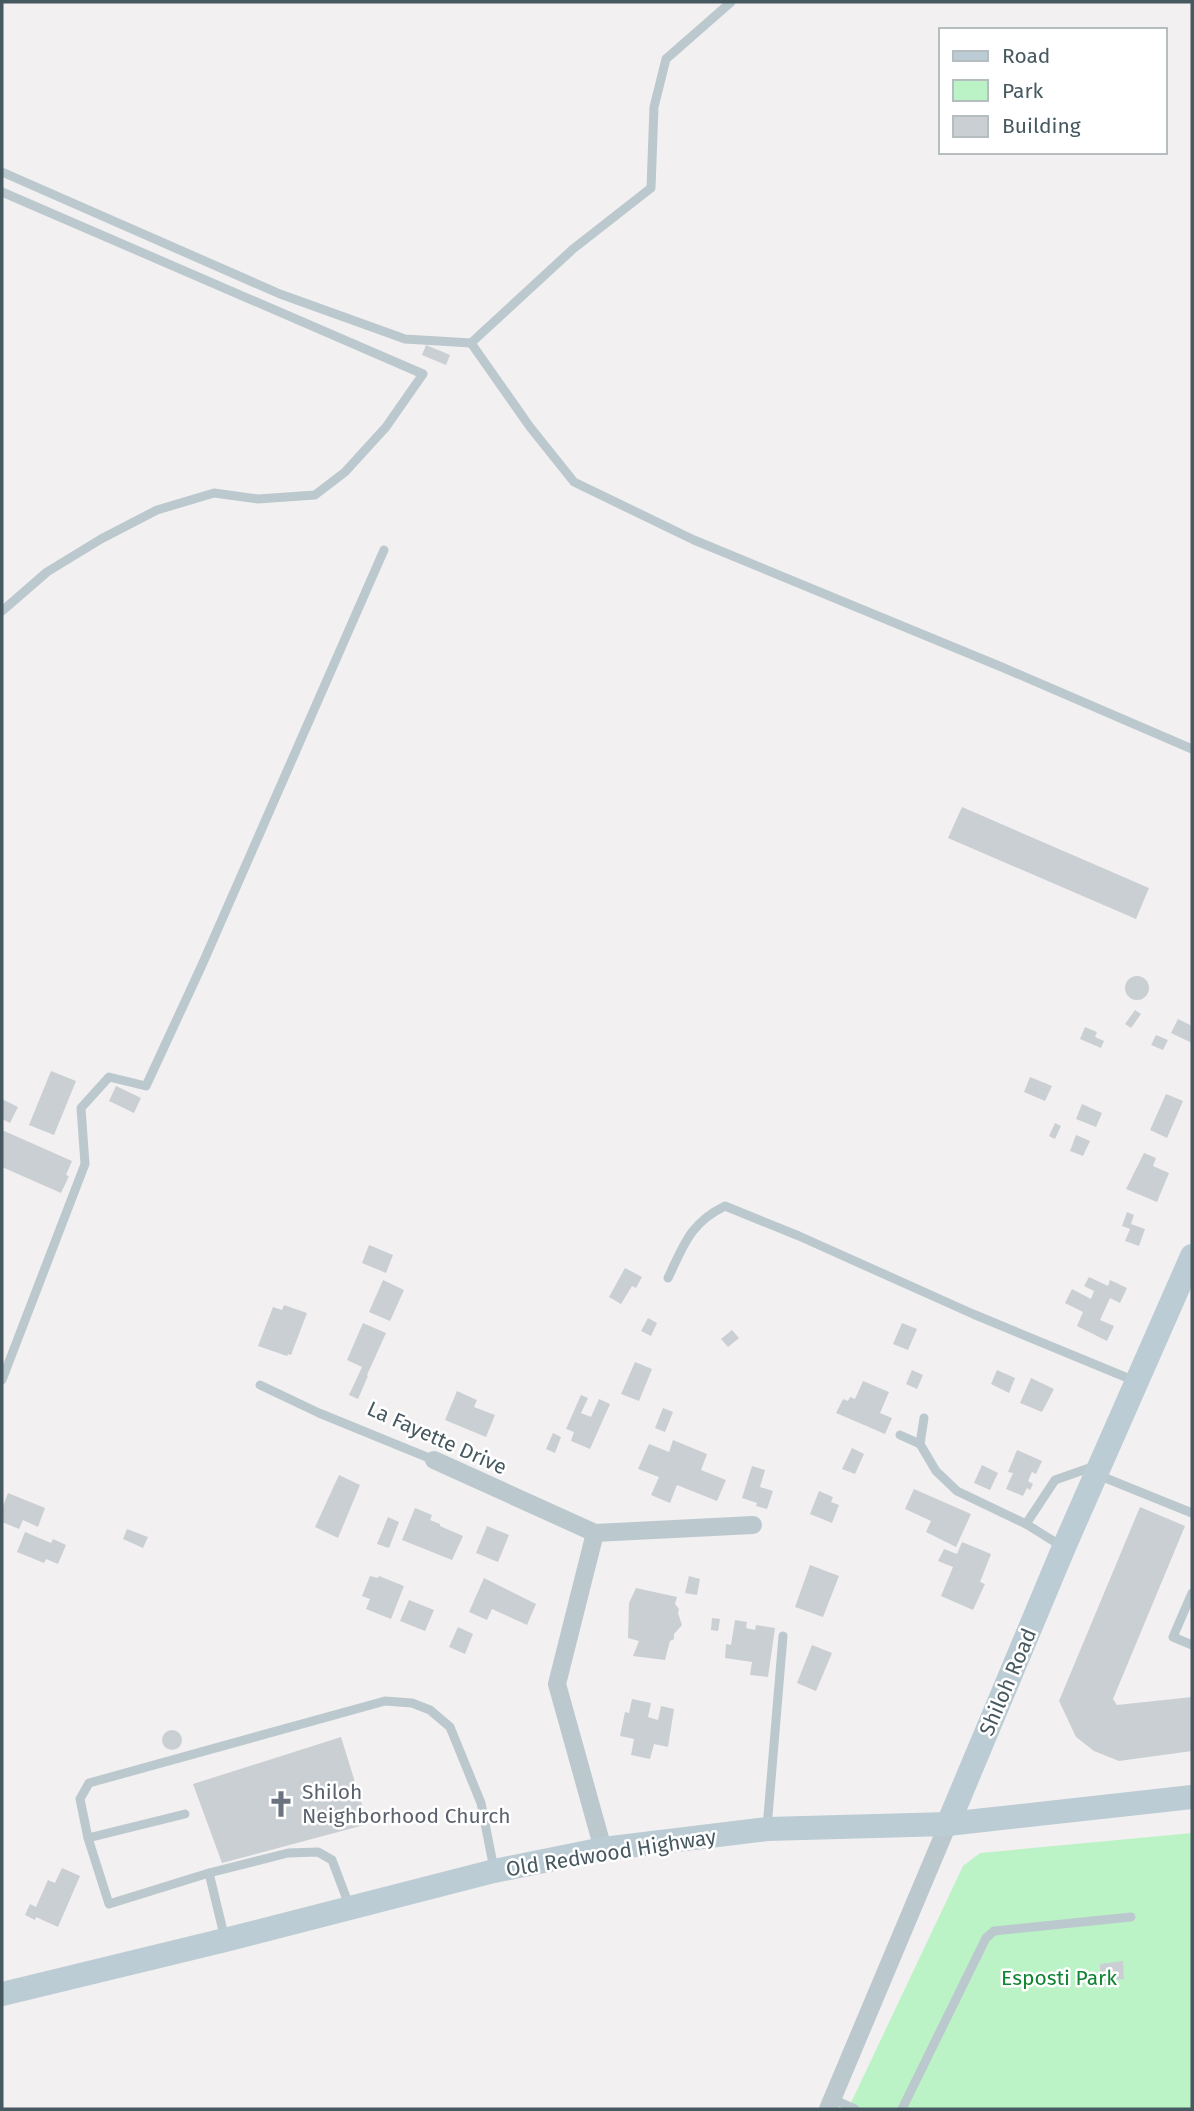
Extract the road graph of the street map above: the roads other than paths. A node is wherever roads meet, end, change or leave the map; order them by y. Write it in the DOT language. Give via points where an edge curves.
graph roads {
  1 [pos="731,2"];
  2 [pos="2,172"];
  3 [pos="2,192"];
  4 [pos="471,343"];
  5 [pos="384,550"];
  6 [pos="2,611"];
  7 [pos="1192,749"];
  8 [pos="1192,1256"];
  9 [pos="668,1278"];
  10 [pos="2,1380"];
  11 [pos="1136,1382"];
  12 [pos="260,1385"];
  13 [pos="924,1418"];
  14 [pos="900,1435"];
  15 [pos="920,1444"];
  16 [pos="434,1460"];
  17 [pos="1098,1469"];
  18 [pos="1192,1513"];
  19 [pos="1026,1524"];
  20 [pos="753,1525"];
  21 [pos="595,1533"];
  22 [pos="1064,1547"];
  23 [pos="1192,1593"];
  24 [pos="783,1636"];
  25 [pos="1192,1645"];
  26 [pos="1192,1797"];
  27 [pos="185,1814"];
  28 [pos="948,1825"];
  29 [pos="767,1829"];
  30 [pos="88,1838"];
  31 [pos="603,1849"];
  32 [pos="494,1871"];
  33 [pos="209,1873"];
  34 [pos="350,1908"];
  35 [pos="1131,1917"];
  36 [pos="225,1940"];
  37 [pos="2,1994"];
  38 [pos="830,2104"];
  39 [pos="856,2109"];
  40 [pos="902,2109"];
  1 -- 4 [label="lane" via="666,59 654,107 651,188 573,248"];
  2 -- 4 [label="lane" via="292,299 405,339"];
  3 -- 6 [label="lane" via="423,374 386,427 345,472 315,495 258,499 214,493 157,510 47,572"];
  4 -- 7 [label="lane" via="574,482 694,540"];
  5 -- 10 [label="lane" via="146,1086 109,1077 81,1108 85,1164"];
  8 -- 11 [label="main road, Shiloh Road"];
  9 -- 11 [label="lane" via="690,1233 708,1214 725,1206"];
  11 -- 17 [label="main road, Shiloh Road"];
  12 -- 16 [label="lane, La Fayette Drive"];
  13 -- 15 [label="lane"];
  14 -- 15 [label="lane"];
  15 -- 19 [label="lane" via="936,1471 957,1491"];
  16 -- 21 [label="street, La Fayette Drive"];
  17 -- 18 [label="lane"];
  17 -- 19 [label="lane" via="1055,1480"];
  17 -- 22 [label="main road, Shiloh Road"];
  19 -- 22 [label="lane"];
  20 -- 21 [label="street, La Fayette Drive"];
  21 -- 31 [label="street" via="557,1684"];
  22 -- 28 [label="main road, Shiloh Road"];
  23 -- 25 [label="lane" via="1174,1637"];
  24 -- 29 [label="lane"];
  26 -- 28 [label="main road, Old Redwood Highway"];
  27 -- 30 [label="lane"];
  28 -- 29 [label="main road, Old Redwood Highway"];
  28 -- 38 [label="street, Shiloh Road"];
  29 -- 31 [label="main road, Old Redwood Highway"];
  30 -- 32 [label="lane" via="80,1799 89,1783 385,1701 412,1703 430,1710 450,1727 481,1803"];
  30 -- 33 [label="lane" via="108,1904"];
  31 -- 32 [label="main road, Old Redwood Highway"];
  32 -- 34 [label="main road, Old Redwood Highway"];
  33 -- 34 [label="lane" via="288,1853 318,1852 332,1860"];
  33 -- 36 [label="lane"];
  34 -- 36 [label="main road, Old Redwood Highway"];
  35 -- 40 [label="lane" via="994,1931 986,1938"];
  36 -- 37 [label="main road, Old Redwood Highway"];
  38 -- 39 [label="lane"];
}
